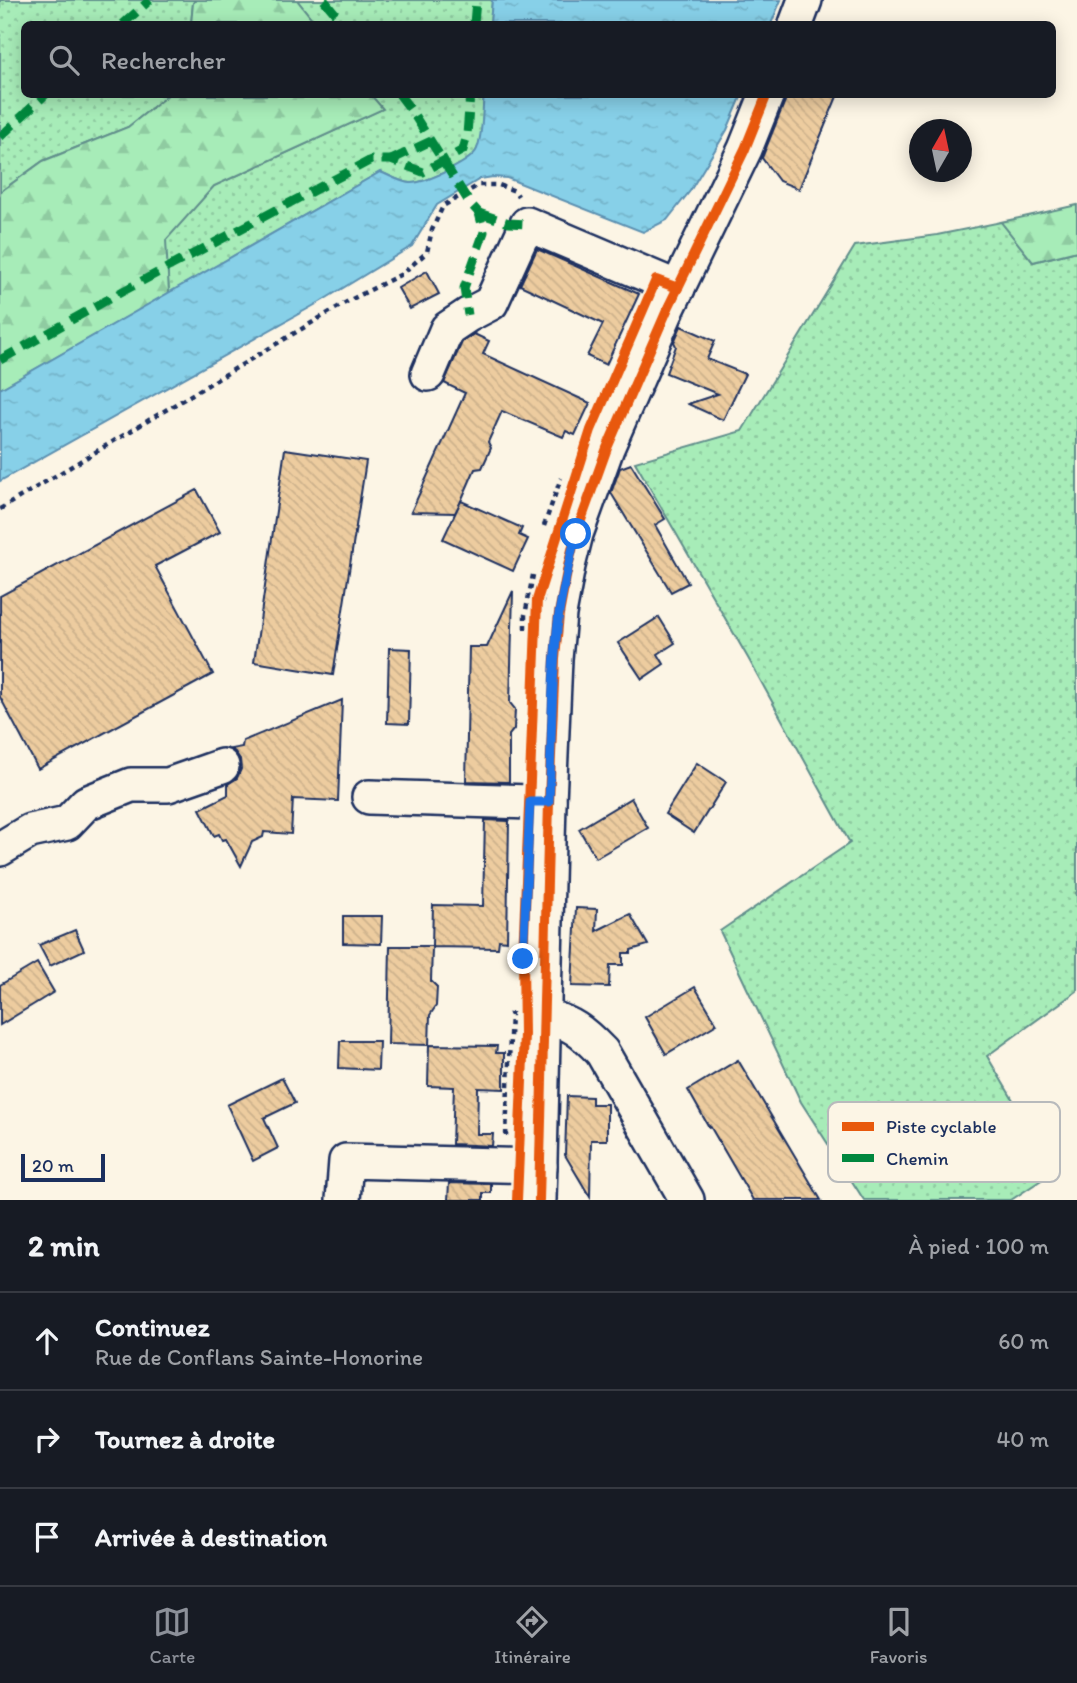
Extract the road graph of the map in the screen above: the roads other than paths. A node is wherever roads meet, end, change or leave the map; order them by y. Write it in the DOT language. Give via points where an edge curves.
graph roads {
  1 [pos="806,0"];
  2 [pos="797,21"];
  3 [pos="765,98"];
  4 [pos="678,288"];
  5 [pos="428,374"];
  6 [pos="222,766"];
  7 [pos="369,797"];
  8 [pos="549,802"];
  9 [pos="0,849"];
  10 [pos="544,1015"];
  11 [pos="540,1166"];
  12 [pos="343,1200"];
  13 [pos="539,1200"];
  14 [pos="687,1200"];
  1 -- 2 [label="street"];
  3 -- 4 [label="street"];
  4 -- 5 [label="street" via="527,224 491,303 447,329"];
  4 -- 8 [label="street" via="601,463 576,534 559,614"];
  6 -- 9 [label="street" via="168,785 131,785 86,803 66,823 30,831"];
  7 -- 8 [label="street"];
  8 -- 10 [label="street"];
  10 -- 11 [label="street"];
  10 -- 14 [label="street" via="585,1034 602,1052"];
  11 -- 12 [label="street" via="346,1161"];
  11 -- 13 [label="street"];
}
